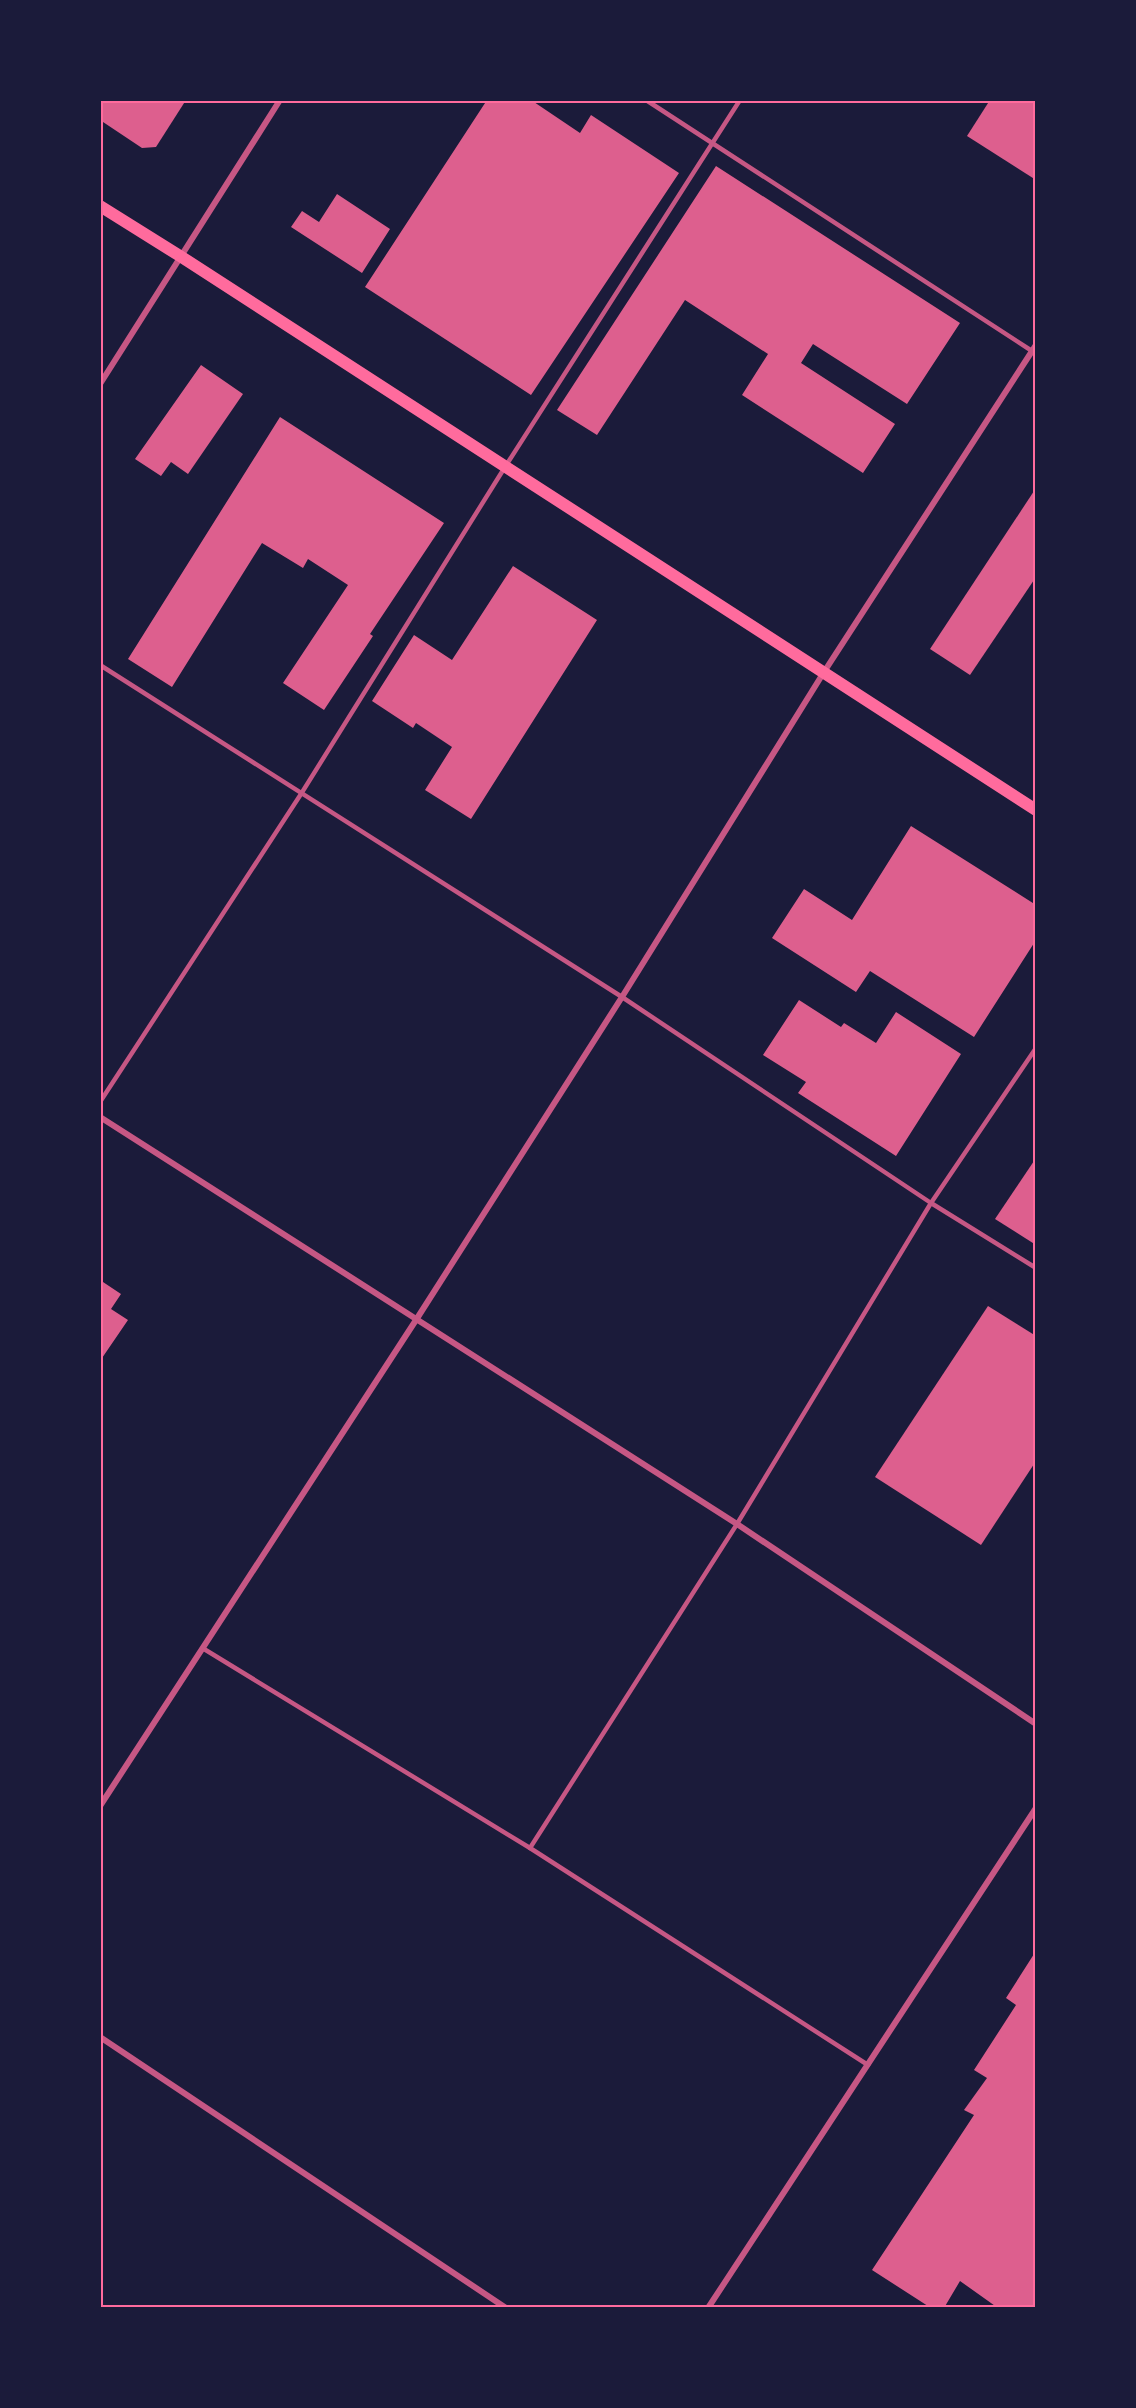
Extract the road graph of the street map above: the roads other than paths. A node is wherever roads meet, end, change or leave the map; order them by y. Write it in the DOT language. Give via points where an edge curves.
graph roads {
  1 [pos="280,100"];
  2 [pos="646,100"];
  3 [pos="740,100"];
  4 [pos="713,142"];
  5 [pos="100,206"];
  6 [pos="180,256"];
  7 [pos="1034,348"];
  8 [pos="100,384"];
  9 [pos="506,467"];
  10 [pos="100,664"];
  11 [pos="824,672"];
  12 [pos="301,794"];
  13 [pos="1035,810"];
  14 [pos="622,997"];
  15 [pos="1035,1048"];
  16 [pos="100,1102"];
  17 [pos="100,1118"];
  18 [pos="931,1203"];
  19 [pos="1035,1268"];
  20 [pos="416,1320"];
  21 [pos="737,1524"];
  22 [pos="204,1649"];
  23 [pos="1035,1724"];
  24 [pos="100,1806"];
  25 [pos="1035,1808"];
  26 [pos="530,1848"];
  27 [pos="100,2037"];
  28 [pos="868,2065"];
  29 [pos="506,2307"];
  30 [pos="708,2307"];
  1 -- 6 [label="street"];
  2 -- 4 [label="lane"];
  3 -- 4 [label="lane"];
  4 -- 7 [label="lane"];
  4 -- 9 [label="lane"];
  5 -- 6 [label="main road"];
  6 -- 8 [label="street"];
  6 -- 9 [label="main road"];
  7 -- 11 [label="street"];
  9 -- 11 [label="main road"];
  9 -- 12 [label="lane"];
  10 -- 12 [label="lane"];
  11 -- 13 [label="main road"];
  11 -- 14 [label="street"];
  12 -- 14 [label="lane"];
  12 -- 16 [label="lane"];
  14 -- 18 [label="lane"];
  14 -- 20 [label="street"];
  15 -- 18 [label="lane"];
  17 -- 20 [label="street"];
  18 -- 19 [label="lane"];
  18 -- 21 [label="lane"];
  20 -- 21 [label="street"];
  20 -- 22 [label="street"];
  21 -- 23 [label="street"];
  21 -- 26 [label="lane"];
  22 -- 24 [label="street"];
  22 -- 26 [label="lane"];
  25 -- 28 [label="street"];
  26 -- 28 [label="lane"];
  27 -- 29 [label="street"];
  28 -- 30 [label="street"];
}
